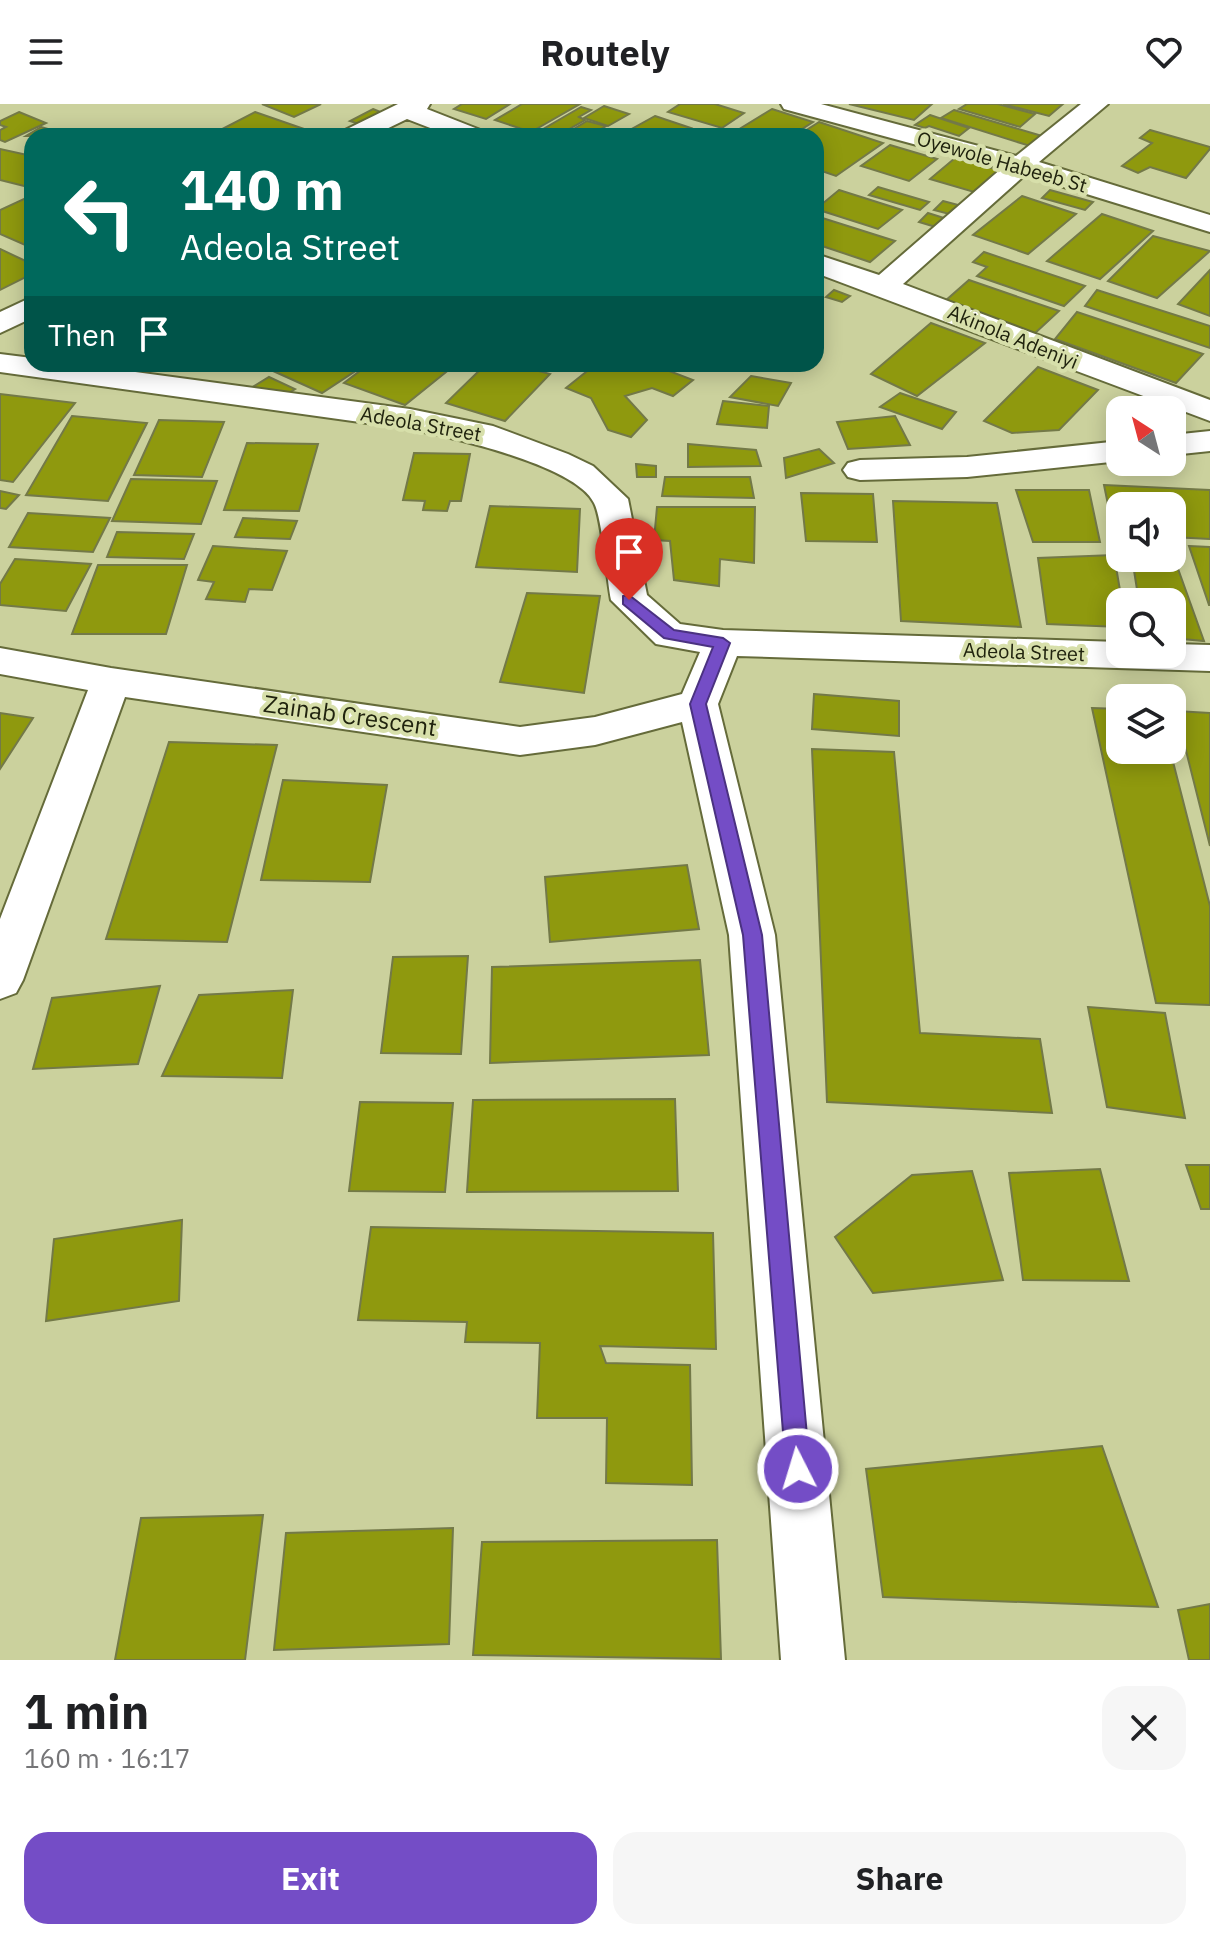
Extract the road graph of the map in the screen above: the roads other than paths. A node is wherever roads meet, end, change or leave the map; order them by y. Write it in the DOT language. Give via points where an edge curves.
graph roads {
  1 [pos="793,104"];
  2 [pos="1096,104"];
  3 [pos="413,107"];
  4 [pos="369,128"];
  5 [pos="457,128"];
  6 [pos="1020,165"];
  7 [pos="1210,224"];
  8 [pos="824,266"];
  9 [pos="884,286"];
  10 [pos="24,310"];
  11 [pos="0,324"];
  12 [pos="0,363"];
  13 [pos="24,366"];
  14 [pos="66,372"];
  15 [pos="1210,411"];
  16 [pos="1210,441"];
  17 [pos="1186,444"];
  18 [pos="1106,452"];
  19 [pos="860,470"];
  20 [pos="723,643"];
  21 [pos="1210,658"];
  22 [pos="0,661"];
  23 [pos="111,681"];
  24 [pos="698,704"];
  25 [pos="0,980"];
  26 [pos="813,1660"];
  1 -- 6 [label="street, Oyewole Habeeb St"];
  2 -- 6 [label="street"];
  3 -- 4 [label="street"];
  3 -- 5 [label="street"];
  6 -- 7 [label="street, Oyewole Habeeb St"];
  6 -- 9 [label="street"];
  8 -- 9 [label="street, Akinola Adeniyi"];
  9 -- 15 [label="street, Akinola Adeniyi"];
  10 -- 11 [label="street"];
  12 -- 13 [label="street, Adeola Street"];
  14 -- 20 [label="street, Adeola Street" via="410,419 481,433 556,461 581,473 611,499 629,600 669,635"];
  16 -- 17 [label="street"];
  18 -- 19 [label="street" via="967,467"];
  20 -- 21 [label="street, Adeola Street"];
  20 -- 24 [label="street"];
  22 -- 23 [label="street, Zainab Crescent"];
  23 -- 24 [label="street, Zainab Crescent" via="520,741 595,731"];
  23 -- 25 [label="street"];
  24 -- 26 [label="street" via="752,935"];
}
